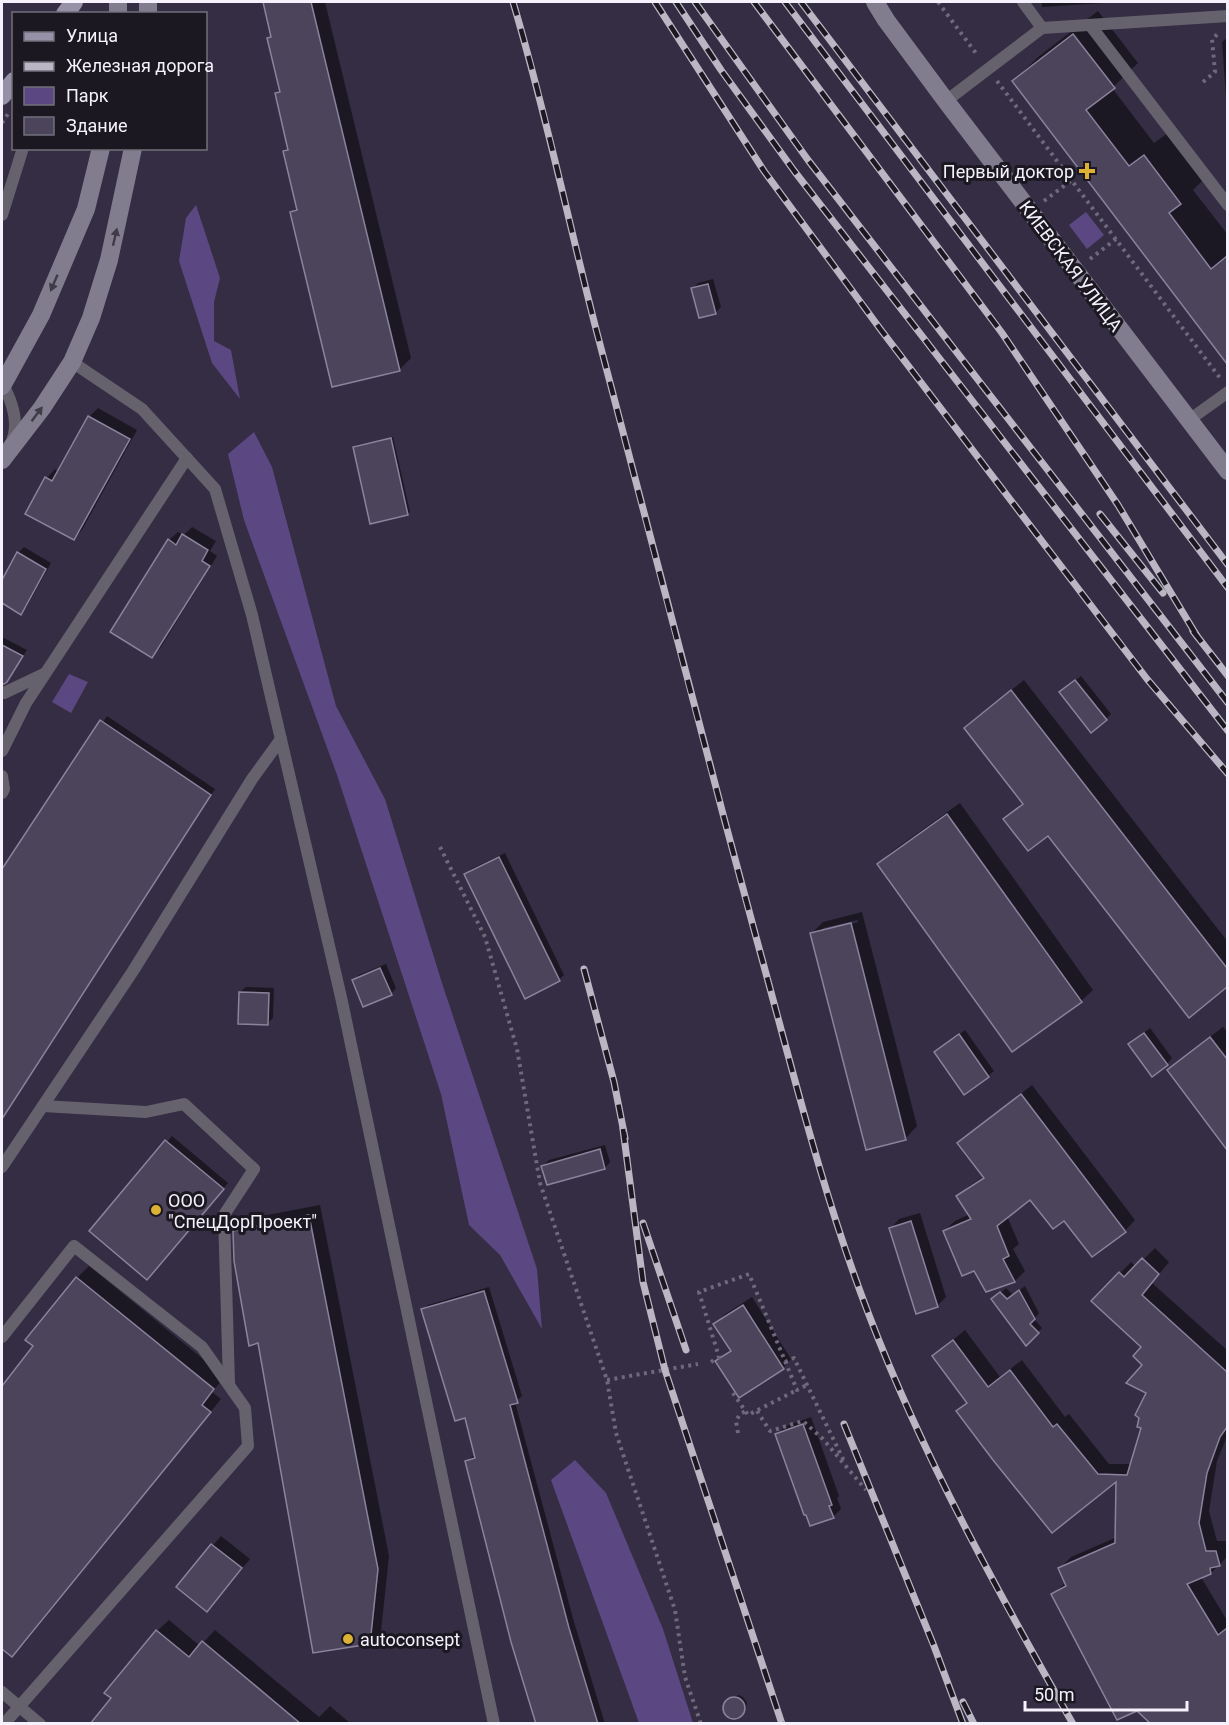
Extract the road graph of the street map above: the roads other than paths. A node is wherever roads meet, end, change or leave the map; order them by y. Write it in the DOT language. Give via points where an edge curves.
graph roads {
  1 [pos="875,2"];
  2 [pos="1023,2"];
  3 [pos="1227,16"];
  4 [pos="1090,25"];
  5 [pos="1042,28"];
  6 [pos="12,84"];
  7 [pos="2,96"];
  8 [pos="946,101"];
  9 [pos="22,150"];
  10 [pos="101,150"];
  11 [pos="133,150"];
  12 [pos="1227,205"];
  13 [pos="2,215"];
  14 [pos="72,362"];
  15 [pos="2,384"];
  16 [pos="1227,392"];
  17 [pos="1189,420"];
  18 [pos="3,458"];
  19 [pos="187,458"];
  20 [pos="1227,471"];
  21 [pos="45,673"];
  22 [pos="2,692"];
  23 [pos="281,739"];
  24 [pos="2,751"];
  25 [pos="2,776"];
  26 [pos="2,793"];
  27 [pos="43,1106"];
  28 [pos="2,1167"];
  29 [pos="2,1337"];
  30 [pos="229,1384"];
  31 [pos="2,1692"];
  32 [pos="19,1706"];
  33 [pos="4,1724"];
  34 [pos="40,1724"];
  35 [pos="494,1724"];
  1 -- 8 [label="main road, КИЕВСКАЯ УЛИЦА"];
  2 -- 5 [label="lane"];
  3 -- 4 [label="lane"];
  4 -- 5 [label="lane"];
  4 -- 12 [label="lane"];
  5 -- 8 [label="lane"];
  6 -- 7 [label="main road"];
  8 -- 17 [label="main road, КИЕВСКАЯ УЛИЦА"];
  9 -- 13 [label="lane"];
  10 -- 15 [label="main road, one-way" via="86,209 41,315"];
  14 -- 11 [label="main road, one-way" via="109,260"];
  18 -- 14 [label="main road, one-way"];
  14 -- 19 [label="lane" via="142,409"];
  15 -- 18 [label="lane" via="13,409 16,432"];
  16 -- 17 [label="lane"];
  17 -- 20 [label="main road, КИЕВСКАЯ УЛИЦА"];
  19 -- 21 [label="lane"];
  19 -- 23 [label="lane" via="215,489 252,615"];
  21 -- 22 [label="lane"];
  21 -- 24 [label="lane"];
  23 -- 27 [label="lane"];
  23 -- 35 [label="lane" via="343,1007"];
  25 -- 26 [label="lane"];
  27 -- 28 [label="lane"];
  27 -- 30 [label="lane" via="146,1112 184,1104 254,1169 224,1215"];
  29 -- 30 [label="lane" via="74,1246 202,1347"];
  30 -- 32 [label="lane" via="245,1408 248,1446"];
  31 -- 32 [label="lane"];
  32 -- 33 [label="lane"];
  32 -- 34 [label="lane"];
}
